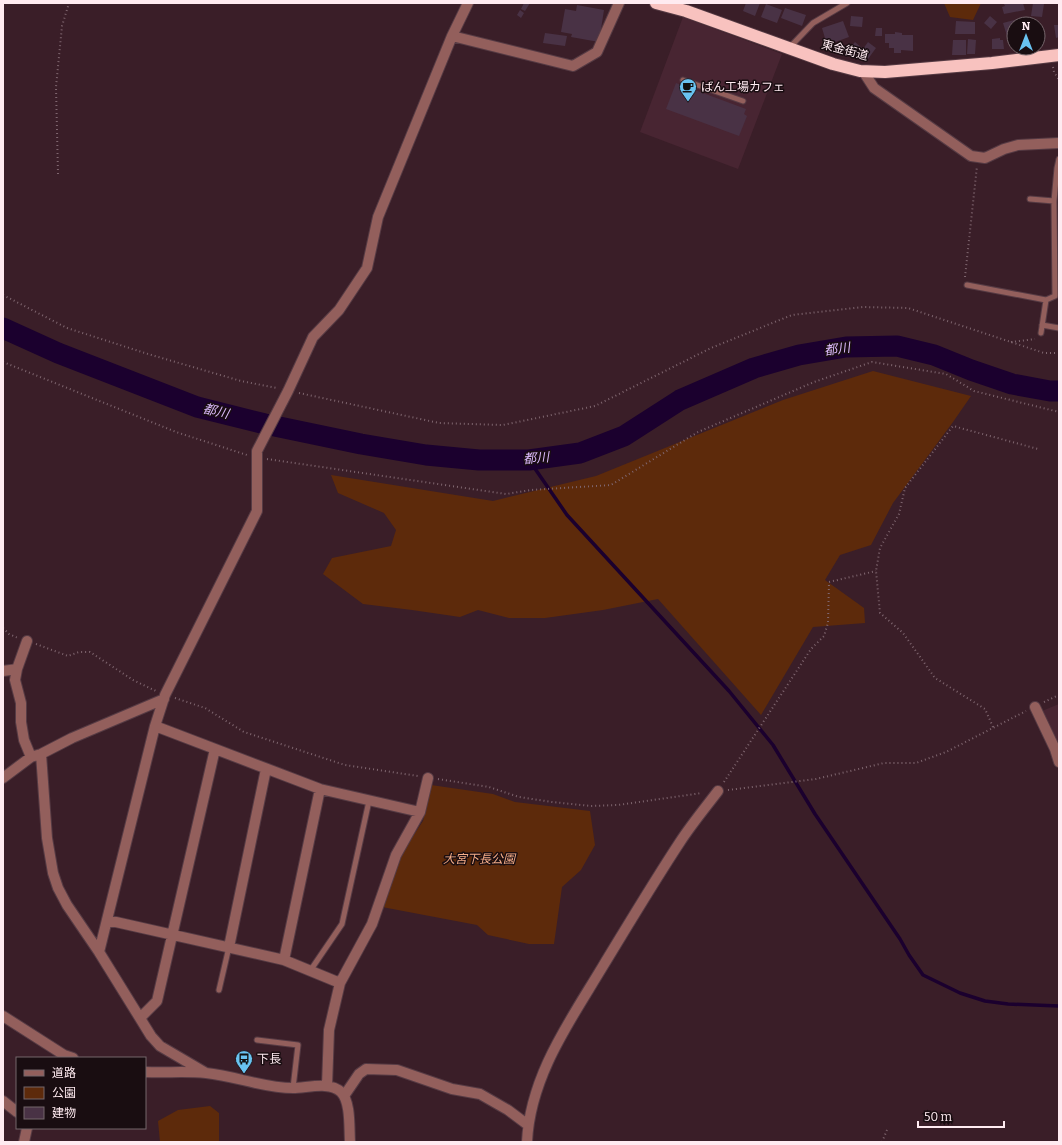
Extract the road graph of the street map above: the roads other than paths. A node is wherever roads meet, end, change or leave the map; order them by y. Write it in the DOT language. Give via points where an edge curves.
graph roads {
  1 [pos="468,3"];
  2 [pos="619,3"];
  3 [pos="656,3"];
  4 [pos="847,3"];
  5 [pos="452,36"];
  6 [pos="789,48"];
  7 [pos="1059,55"];
  8 [pos="863,71"];
  9 [pos="683,80"];
  10 [pos="743,101"];
  11 [pos="1059,143"];
  12 [pos="1059,159"];
  13 [pos="1030,199"];
  14 [pos="1054,201"];
  15 [pos="1057,227"];
  16 [pos="1057,269"];
  17 [pos="967,285"];
  18 [pos="1046,300"];
  19 [pos="1042,325"];
  20 [pos="1059,328"];
  21 [pos="1041,333"];
  22 [pos="27,641"];
  23 [pos="17,669"];
  24 [pos="3,670"];
  25 [pos="165,697"];
  26 [pos="1035,707"];
  27 [pos="155,726"];
  28 [pos="215,749"];
  29 [pos="41,754"];
  30 [pos="31,757"];
  31 [pos="1059,762"];
  32 [pos="266,769"];
  33 [pos="3,778"];
  34 [pos="428,778"];
  35 [pos="320,788"];
  36 [pos="718,791"];
  37 [pos="369,801"];
  38 [pos="420,812"];
  39 [pos="107,920"];
  40 [pos="172,935"];
  41 [pos="229,947"];
  42 [pos="99,952"];
  43 [pos="284,960"];
  44 [pos="310,971"];
  45 [pos="340,983"];
  46 [pos="219,990"];
  47 [pos="3,1016"];
  48 [pos="140,1018"];
  49 [pos="257,1040"];
  50 [pos="71,1057"];
  51 [pos="146,1072"];
  52 [pos="206,1073"];
  53 [pos="327,1086"];
  54 [pos="293,1088"];
  55 [pos="344,1096"];
  56 [pos="3,1101"];
  57 [pos="16,1111"];
  58 [pos="27,1129"];
  59 [pos="527,1134"];
  60 [pos="24,1142"];
  61 [pos="350,1142"];
  62 [pos="535,1142"];
  1 -- 5 [label="street"];
  2 -- 5 [label="street" via="597,52 573,66"];
  3 -- 6 [label="highway, 東金街道" via="686,11"];
  4 -- 6 [label="lane" via="813,23"];
  5 -- 25 [label="street" via="378,217 367,268 339,310 313,337 257,455 257,511"];
  6 -- 8 [label="highway, 東金街道" via="833,64"];
  7 -- 8 [label="highway, 東金街道" via="885,72"];
  8 -- 11 [label="street" via="874,88 971,156 985,158 1018,145"];
  9 -- 10 [label="lane"];
  12 -- 14 [label="lane"];
  13 -- 14 [label="lane"];
  14 -- 15 [label="lane"];
  15 -- 16 [label="lane"];
  16 -- 18 [label="lane" via="1056,296"];
  17 -- 18 [label="lane"];
  18 -- 19 [label="lane"];
  19 -- 20 [label="lane"];
  19 -- 21 [label="lane"];
  22 -- 23 [label="street"];
  23 -- 24 [label="street"];
  23 -- 30 [label="street" via="15,680 21,722 24,740"];
  25 -- 27 [label="street"];
  25 -- 29 [label="street"];
  26 -- 31 [label="street" via="1056,749"];
  27 -- 28 [label="street"];
  27 -- 39 [label="street"];
  28 -- 32 [label="street"];
  28 -- 40 [label="street"];
  29 -- 30 [label="street"];
  29 -- 42 [label="street" via="47,838 53,873 67,905"];
  30 -- 33 [label="street"];
  32 -- 35 [label="street"];
  32 -- 41 [label="street"];
  34 -- 38 [label="street"];
  35 -- 37 [label="street"];
  35 -- 43 [label="street"];
  36 -- 59 [label="street" via="680,841 563,1032 542,1075 534,1098"];
  37 -- 38 [label="street"];
  37 -- 44 [label="lane" via="342,924"];
  38 -- 45 [label="street" via="396,855 372,924"];
  39 -- 40 [label="street"];
  39 -- 42 [label="street"];
  40 -- 41 [label="street"];
  40 -- 48 [label="street" via="158,1001"];
  41 -- 43 [label="street"];
  41 -- 46 [label="lane"];
  42 -- 48 [label="street"];
  43 -- 44 [label="street"];
  44 -- 45 [label="street"];
  45 -- 53 [label="street" via="329,1030"];
  47 -- 50 [label="street"];
  48 -- 52 [label="street" via="160,1046"];
  49 -- 54 [label="lane" via="298,1045"];
  51 -- 52 [label="street"];
  52 -- 54 [label="street" via="263,1085"];
  53 -- 54 [label="street"];
  53 -- 55 [label="street" via="334,1087"];
  55 -- 59 [label="street" via="359,1074 366,1069 397,1070 452,1089 480,1094 508,1110"];
  55 -- 61 [label="street" via="348,1110"];
  56 -- 57 [label="street"];
  58 -- 60 [label="street"];
  59 -- 62 [label="street"];
}
